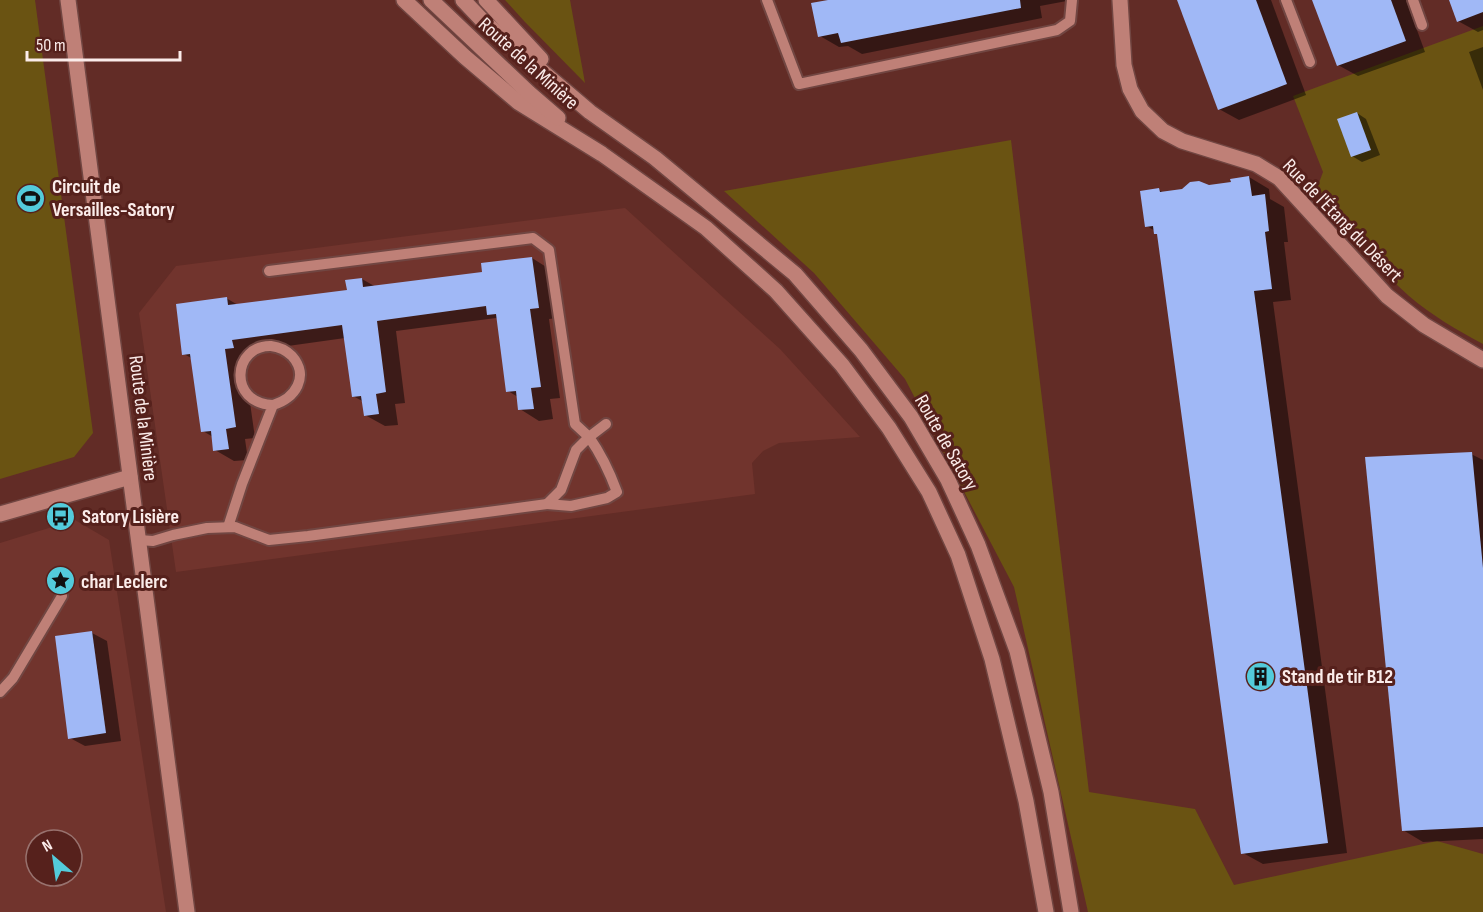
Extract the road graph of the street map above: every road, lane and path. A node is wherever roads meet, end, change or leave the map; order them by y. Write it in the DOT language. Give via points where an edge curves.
graph roads {
  1 [pos="68,0"];
  2 [pos="404,0"];
  3 [pos="431,0"];
  4 [pos="463,0"];
  5 [pos="486,0"];
  6 [pos="767,0"];
  7 [pos="1072,0"];
  8 [pos="1120,0"];
  9 [pos="1286,0"];
  10 [pos="1413,0"];
  11 [pos="1422,25"];
  12 [pos="1310,62"];
  13 [pos="590,112"];
  14 [pos="602,154"];
  15 [pos="269,271"];
  16 [pos="1483,360"];
  17 [pos="273,405"];
  18 [pos="606,424"];
  19 [pos="589,437"];
  20 [pos="130,477"];
  21 [pos="547,504"];
  22 [pos="0,514"];
  23 [pos="228,527"];
  24 [pos="139,540"];
  25 [pos="62,596"];
  26 [pos="0,692"];
  27 [pos="187,912"];
  28 [pos="1046,912"];
  29 [pos="1071,912"];
  1 -- 20 [label="main road, Route de la Minière"];
  2 -- 14 [label="main road" via="518,102"];
  3 -- 14 [label="main road, Route de la Minière" via="529,93"];
  4 -- 13 [label="main road, Route de la Minière"];
  5 -- 13 [label="main road"];
  6 -- 7 [label="lane" via="799,84 1057,30 1070,21"];
  8 -- 16 [label="main road, Rue de l'Étang du Désert" via="1124,65 1130,90 1142,111 1162,130 1182,141 1256,164 1279,178 1387,296 1424,325"];
  9 -- 12 [label="lane"];
  10 -- 11 [label="lane"];
  13 -- 29 [label="main road, Route de Satory" via="655,158 795,274 861,350 911,417 948,480 978,545 1017,651 1051,792"];
  14 -- 28 [label="main road, Route de Satory" via="706,228 776,291 842,365 889,428 929,492 957,555 992,659 1026,801"];
  15 -- 19 [label="lane" via="533,238 549,249 574,424"];
  17 -- 17 [label="lane" via="254,401 247,395 240,377 251,352 268,346 286,350 299,373 295,391 282,403"];
  17 -- 23 [label="lane"];
  18 -- 19 [label="lane"];
  19 -- 21 [label="lane" via="576,450 561,490"];
  19 -- 21 [label="lane" via="617,492 571,506"];
  20 -- 22 [label="main road"];
  20 -- 24 [label="main road, Route de la Minière"];
  21 -- 23 [label="lane" via="269,540"];
  23 -- 24 [label="lane" via="153,541"];
  24 -- 27 [label="main road, Route de la Minière"];
  25 -- 26 [label="lane" via="13,678"];
}
